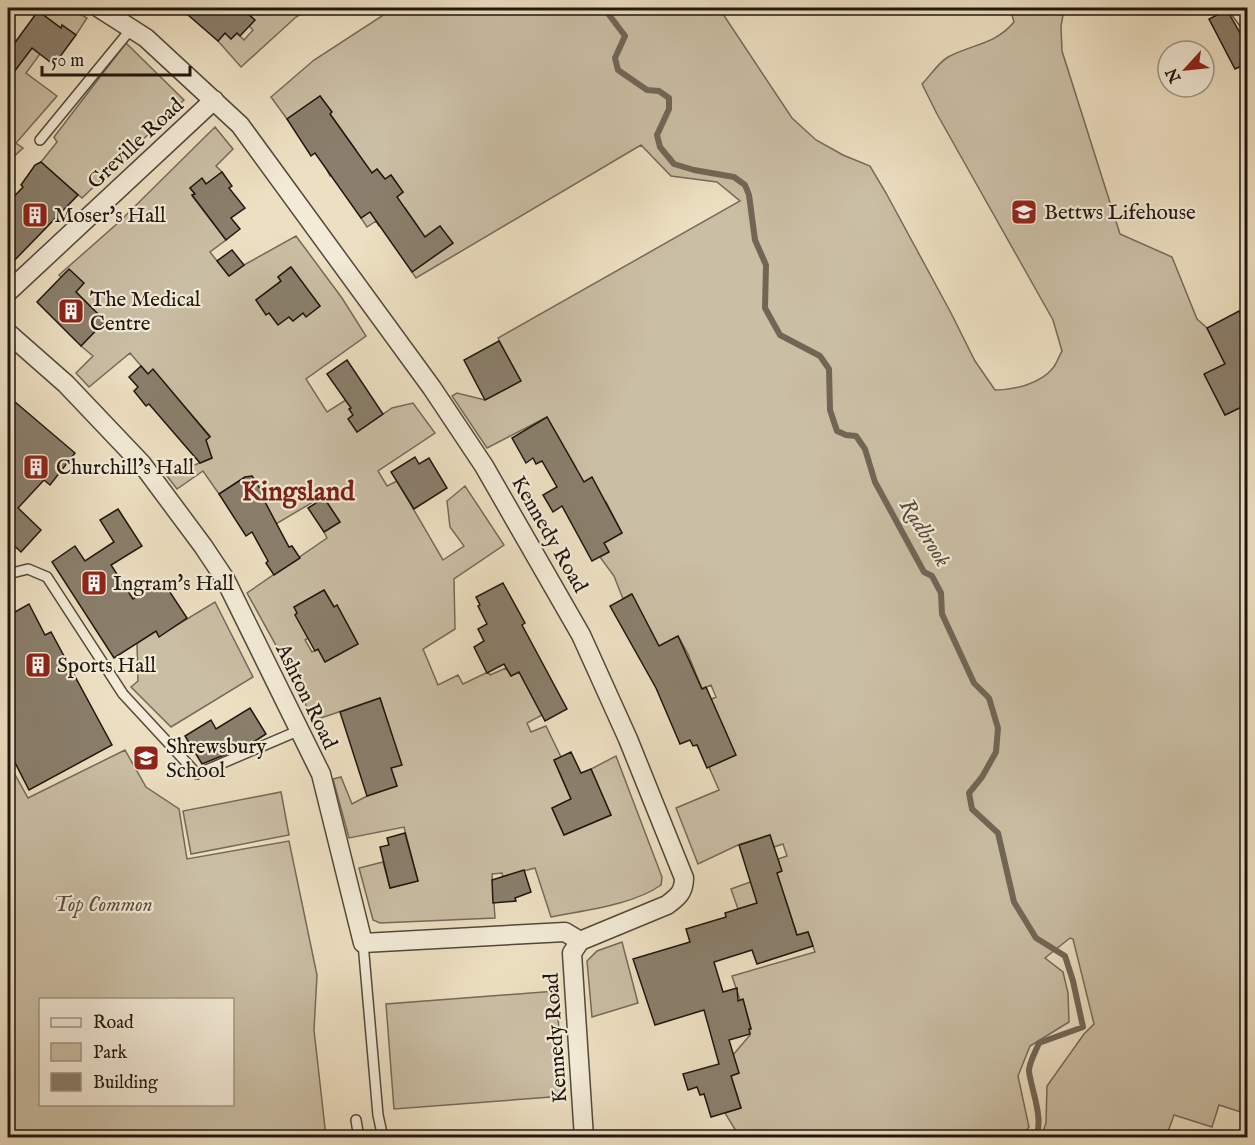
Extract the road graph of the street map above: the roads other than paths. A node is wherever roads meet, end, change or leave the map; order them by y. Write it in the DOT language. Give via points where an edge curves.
graph roads {
  1 [pos="99,8"];
  2 [pos="1233,8"];
  3 [pos="131,28"];
  4 [pos="1248,28"];
  5 [pos="214,100"];
  6 [pos="40,140"];
  7 [pos="8,292"];
  8 [pos="8,333"];
  9 [pos="8,574"];
  10 [pos="300,730"];
  11 [pos="580,941"];
  12 [pos="363,944"];
  13 [pos="356,1120"];
  14 [pos="359,1137"];
  15 [pos="382,1137"];
  16 [pos="584,1137"];
  1 -- 3 [label="street, Kennedy Road"];
  2 -- 4 [label="lane"];
  3 -- 5 [label="street, Kennedy Road"];
  3 -- 6 [label="lane"];
  5 -- 7 [label="street, Greville Road"];
  5 -- 11 [label="street, Kennedy Road" via="240,125 432,388 484,466 581,635 628,739 684,878 684,887 667,905"];
  8 -- 10 [label="street, Ashton Road" via="66,384 142,464 203,546 225,579"];
  9 -- 10 [label="lane" via="28,569 47,577 123,694 197,774"];
  10 -- 12 [label="street, Ashton Road" via="321,774"];
  11 -- 12 [label="street" via="565,932"];
  11 -- 16 [label="street, Kennedy Road" via="572,953"];
  12 -- 15 [label="lane"];
  13 -- 14 [label="lane"];
}
